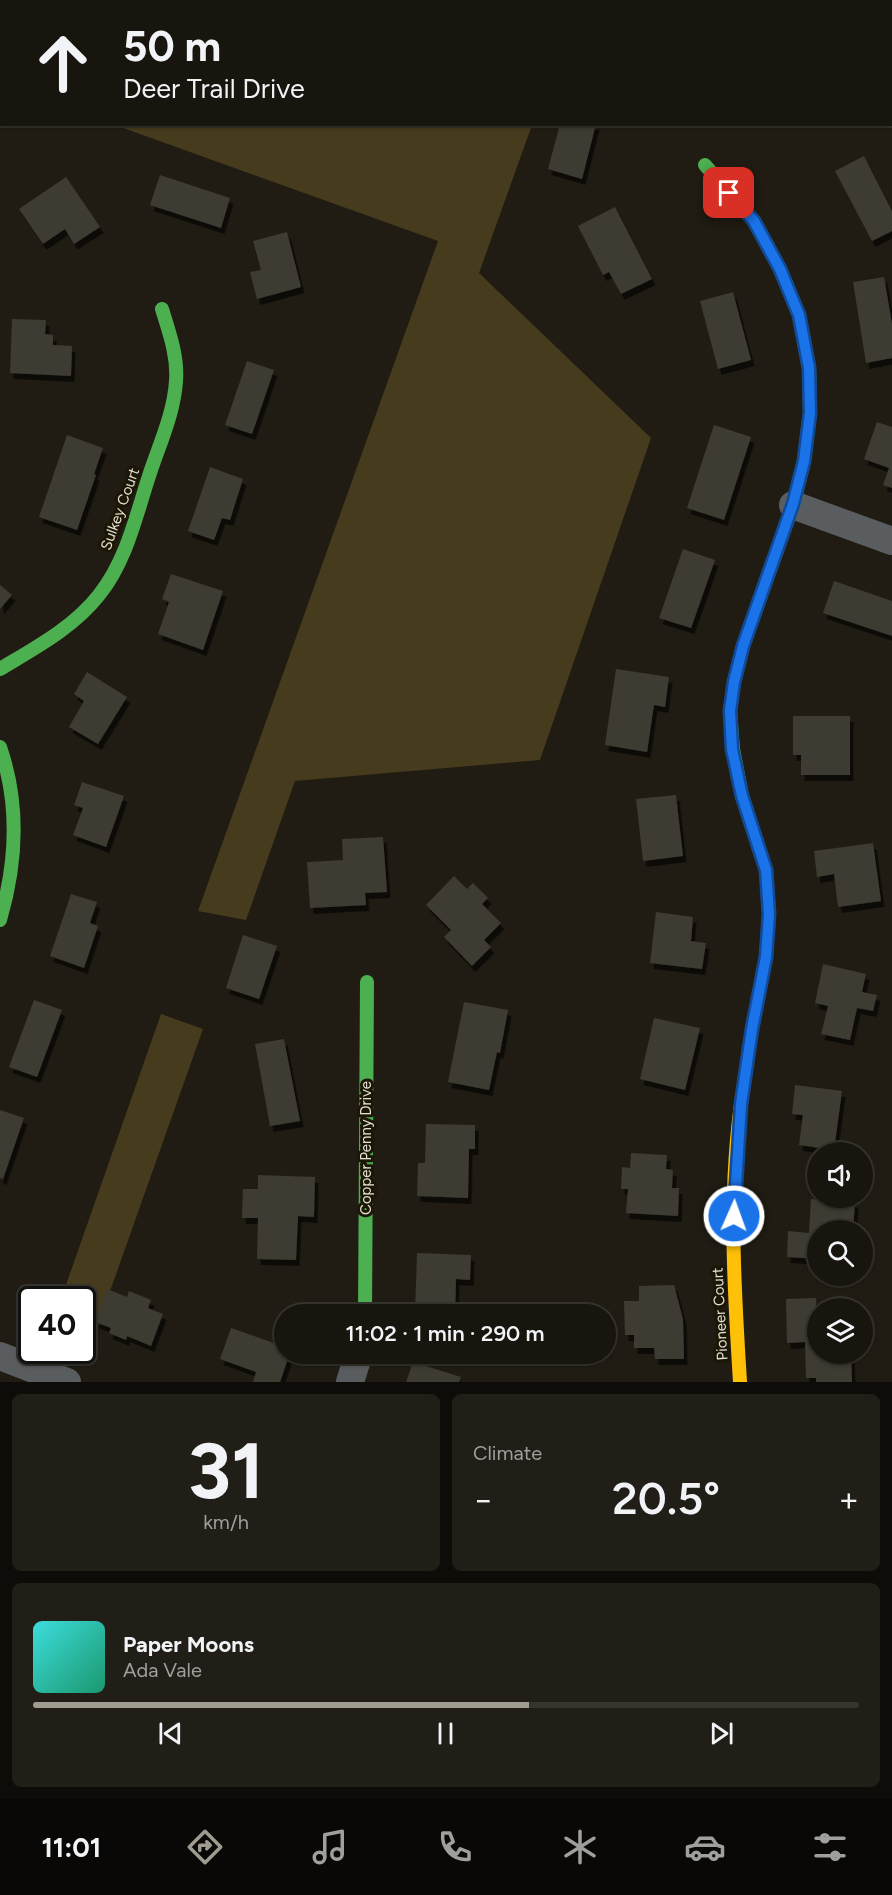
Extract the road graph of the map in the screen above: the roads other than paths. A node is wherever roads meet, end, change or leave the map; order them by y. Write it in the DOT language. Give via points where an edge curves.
graph roads {
  1 [pos="705,165"];
  2 [pos="162,309"];
  3 [pos="793,504"];
  4 [pos="892,541"];
  5 [pos="0,669"];
  6 [pos="0,747"];
  7 [pos="0,920"];
  8 [pos="367,982"];
  9 [pos="365,1304"];
  10 [pos="0,1356"];
  11 [pos="356,1364"];
  12 [pos="67,1382"];
  13 [pos="350,1382"];
  14 [pos="740,1382"];
  1 -- 3 [label="street, Pioneer Court" via="754,221 799,315 809,368 810,413"];
  2 -- 5 [label="street, Sulkey Court" via="175,351 176,380 168,418 113,574 79,615"];
  3 -- 4 [label="street"];
  3 -- 14 [label="street, Pioneer Court" via="743,646 730,711 732,749 742,796 766,870 769,914 766,957 741,1104 734,1197 734,1294"];
  6 -- 7 [label="street" via="10,783 16,845 8,898"];
  8 -- 9 [label="street, Copper Penny Drive"];
  10 -- 12 [label="street"];
  11 -- 13 [label="street"];
}
